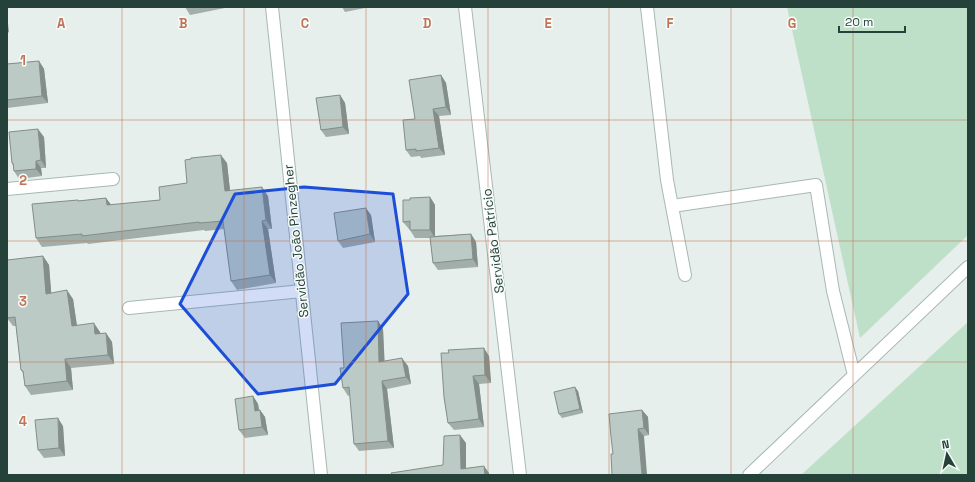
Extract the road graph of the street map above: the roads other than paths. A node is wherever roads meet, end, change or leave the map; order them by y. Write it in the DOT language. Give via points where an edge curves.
graph roads {
  1 [pos="272,7"];
  2 [pos="465,7"];
  3 [pos="647,7"];
  4 [pos="113,179"];
  5 [pos="7,189"];
  6 [pos="672,206"];
  7 [pos="968,267"];
  8 [pos="685,275"];
  9 [pos="302,292"];
  10 [pos="129,308"];
  11 [pos="854,375"];
  12 [pos="321,475"];
  13 [pos="520,475"];
  14 [pos="748,475"];
  1 -- 9 [label="street, Servidão João Pinzegher"];
  2 -- 13 [label="street, Servidão Patrício"];
  3 -- 6 [label="street"];
  4 -- 5 [label="street"];
  6 -- 8 [label="street"];
  6 -- 11 [label="street" via="816,185 833,291"];
  7 -- 11 [label="street"];
  9 -- 10 [label="street"];
  9 -- 12 [label="street, Servidão João Pinzegher"];
  11 -- 14 [label="street"];
}
